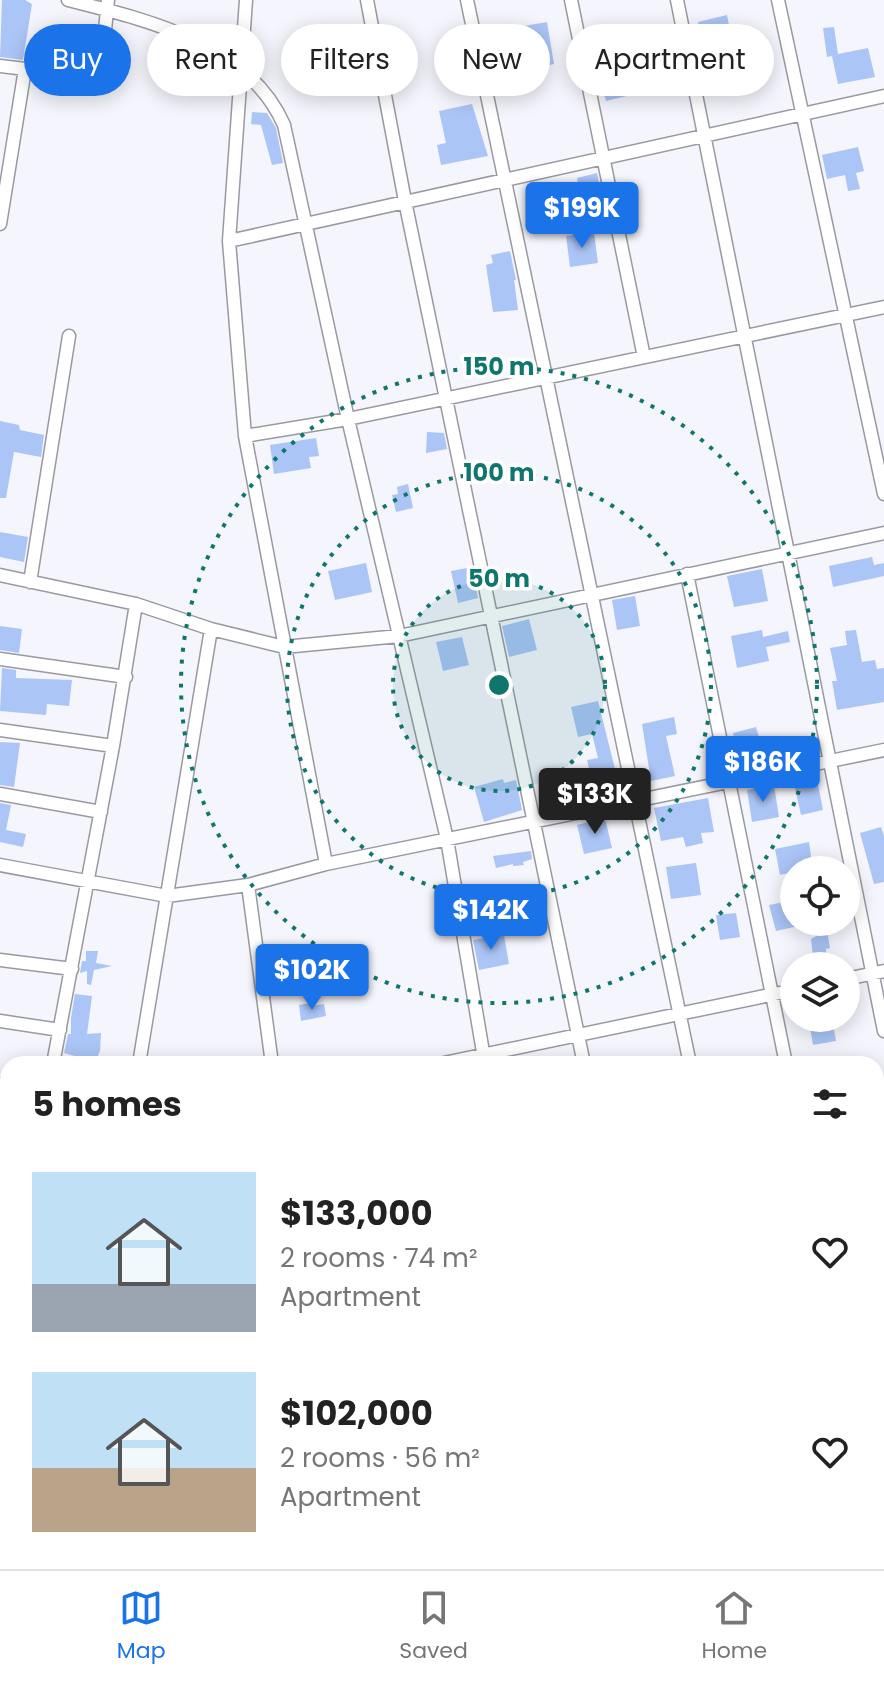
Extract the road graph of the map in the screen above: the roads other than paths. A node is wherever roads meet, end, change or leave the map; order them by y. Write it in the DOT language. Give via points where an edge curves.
graph roads {
  1 [pos="68,0"];
  2 [pos="246,0"];
  3 [pos="367,0"];
  4 [pos="467,0"];
  5 [pos="571,0"];
  6 [pos="677,0"];
  7 [pos="778,0"];
  8 [pos="108,5"];
  9 [pos="155,24"];
  10 [pos="244,24"];
  11 [pos="0,66"];
  12 [pos="24,69"];
  13 [pos="24,75"];
  14 [pos="238,96"];
  15 [pos="265,96"];
  16 [pos="884,96"];
  17 [pos="802,115"];
  18 [pos="704,136"];
  19 [pos="604,158"];
  20 [pos="504,180"];
  21 [pos="405,201"];
  22 [pos="1,209"];
  23 [pos="304,223"];
  24 [pos="0,224"];
  25 [pos="229,241"];
  26 [pos="884,307"];
  27 [pos="846,315"];
  28 [pos="69,336"];
  29 [pos="744,336"];
  30 [pos="644,357"];
  31 [pos="546,378"];
  32 [pos="447,397"];
  33 [pos="348,419"];
  34 [pos="245,436"];
  35 [pos="884,494"];
  36 [pos="884,533"];
  37 [pos="787,553"];
  38 [pos="687,574"];
  39 [pos="0,575"];
  40 [pos="30,582"];
  41 [pos="591,595"];
  42 [pos="136,604"];
  43 [pos="491,616"];
  44 [pos="211,629"];
  45 [pos="399,636"];
  46 [pos="284,647"];
  47 [pos="0,659"];
  48 [pos="126,677"];
  49 [pos="0,730"];
  50 [pos="113,746"];
  51 [pos="884,750"];
  52 [pos="829,762"];
  53 [pos="731,782"];
  54 [pos="0,794"];
  55 [pos="635,801"];
  56 [pos="101,812"];
  57 [pos="533,822"];
  58 [pos="447,839"];
  59 [pos="326,864"];
  60 [pos="0,865"];
  61 [pos="90,882"];
  62 [pos="248,885"];
  63 [pos="167,896"];
  64 [pos="551,908"];
  65 [pos="461,926"];
  66 [pos="0,960"];
  67 [pos="72,969"];
  68 [pos="878,972"];
  69 [pos="780,993"];
  70 [pos="773,994"];
  71 [pos="680,1014"];
  72 [pos="0,1021"];
  73 [pos="60,1030"];
  74 [pos="884,1031"];
  75 [pos="579,1035"];
  76 [pos="55,1056"];
  77 [pos="140,1056"];
  78 [pos="271,1056"];
  79 [pos="483,1056"];
  80 [pos="496,1056"];
  81 [pos="583,1056"];
  82 [pos="688,1056"];
  83 [pos="785,1056"];
  1 -- 8 [label="street"];
  2 -- 10 [label="street"];
  3 -- 21 [label="street"];
  4 -- 20 [label="street"];
  5 -- 19 [label="street"];
  6 -- 18 [label="street"];
  7 -- 17 [label="street"];
  8 -- 9 [label="street"];
  11 -- 12 [label="street"];
  13 -- 22 [label="street"];
  14 -- 25 [label="street"];
  15 -- 23 [label="street" via="284,125"];
  16 -- 17 [label="street"];
  17 -- 18 [label="street"];
  17 -- 27 [label="street"];
  18 -- 19 [label="street"];
  18 -- 29 [label="street"];
  19 -- 20 [label="street"];
  19 -- 30 [label="street"];
  20 -- 21 [label="street"];
  20 -- 31 [label="street"];
  21 -- 23 [label="street"];
  21 -- 32 [label="street"];
  22 -- 24 [label="street"];
  23 -- 25 [label="street"];
  23 -- 33 [label="street"];
  25 -- 34 [label="street"];
  26 -- 27 [label="street"];
  27 -- 29 [label="street"];
  27 -- 35 [label="street"];
  28 -- 40 [label="street"];
  29 -- 30 [label="street"];
  29 -- 37 [label="street"];
  30 -- 31 [label="street"];
  31 -- 32 [label="street"];
  31 -- 41 [label="street"];
  32 -- 33 [label="street"];
  32 -- 43 [label="street"];
  33 -- 34 [label="street"];
  33 -- 45 [label="street"];
  34 -- 46 [label="street"];
  36 -- 37 [label="street"];
  37 -- 38 [label="street"];
  37 -- 52 [label="street"];
  38 -- 41 [label="street"];
  38 -- 53 [label="street"];
  39 -- 40 [label="street"];
  40 -- 42 [label="street"];
  41 -- 43 [label="street"];
  41 -- 55 [label="street"];
  42 -- 44 [label="street"];
  42 -- 48 [label="street"];
  43 -- 45 [label="street"];
  43 -- 57 [label="street"];
  44 -- 46 [label="street"];
  44 -- 63 [label="street"];
  45 -- 46 [label="street"];
  45 -- 58 [label="street"];
  46 -- 59 [label="street"];
  47 -- 48 [label="street"];
  48 -- 50 [label="street"];
  49 -- 50 [label="street"];
  50 -- 56 [label="street"];
  51 -- 52 [label="street"];
  52 -- 53 [label="street"];
  52 -- 68 [label="street"];
  53 -- 55 [label="street"];
  53 -- 70 [label="street"];
  54 -- 56 [label="street"];
  55 -- 57 [label="street"];
  55 -- 71 [label="street"];
  56 -- 61 [label="street"];
  57 -- 58 [label="street"];
  57 -- 64 [label="street"];
  58 -- 59 [label="street"];
  58 -- 65 [label="street"];
  59 -- 62 [label="street"];
  60 -- 61 [label="street"];
  61 -- 63 [label="street"];
  61 -- 67 [label="street"];
  62 -- 63 [label="street"];
  62 -- 78 [label="street"];
  63 -- 77 [label="street"];
  64 -- 65 [label="street"];
  64 -- 75 [label="street"];
  65 -- 79 [label="street"];
  66 -- 67 [label="street"];
  67 -- 73 [label="street"];
  68 -- 74 [label="street"];
  69 -- 70 [label="street"];
  70 -- 71 [label="street"];
  70 -- 83 [label="street"];
  71 -- 75 [label="street"];
  71 -- 82 [label="street"];
  72 -- 73 [label="street"];
  73 -- 76 [label="street"];
  75 -- 80 [label="street"];
  75 -- 81 [label="street"];
}
